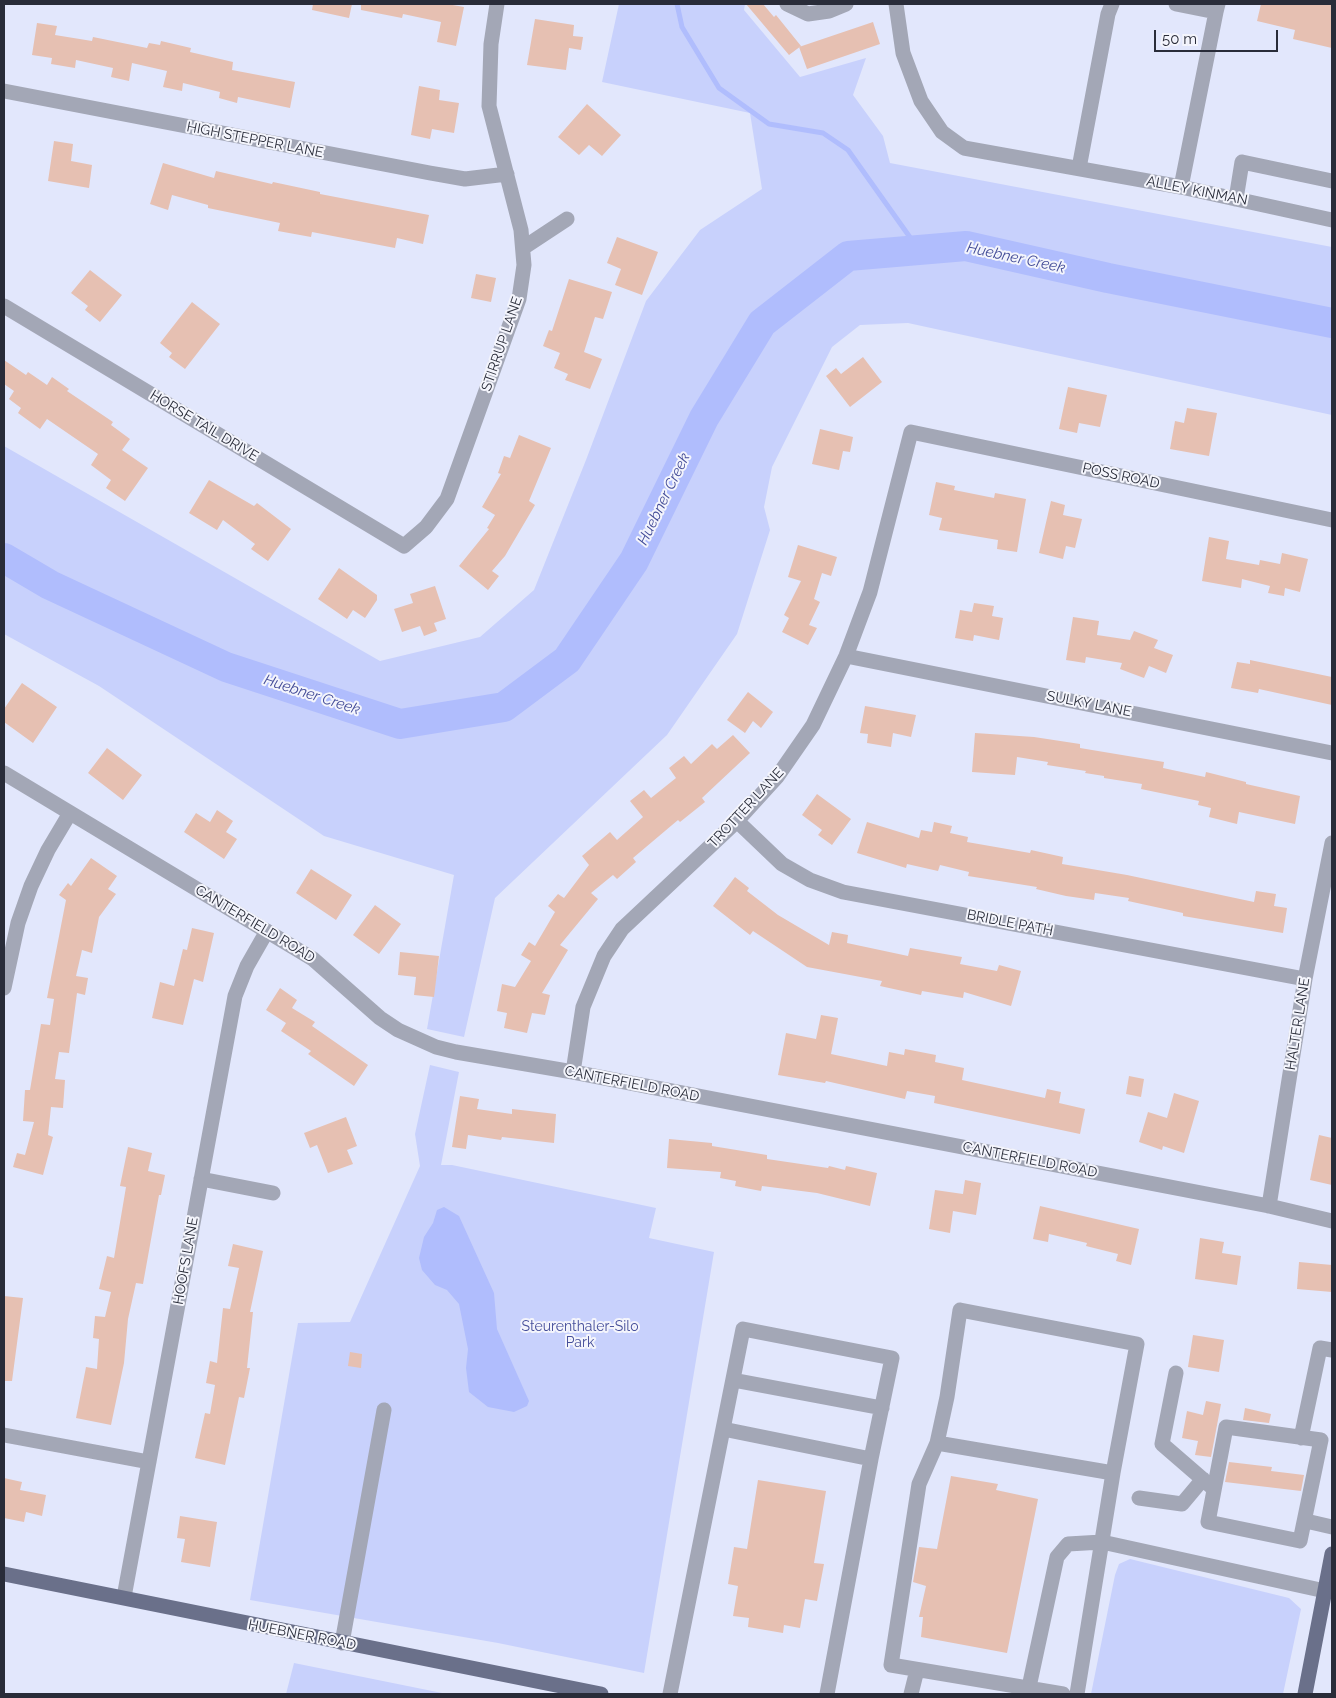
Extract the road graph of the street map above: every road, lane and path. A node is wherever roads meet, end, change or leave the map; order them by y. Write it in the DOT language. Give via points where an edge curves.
graph roads {
  1 [pos="497,4"];
  2 [pos="787,4"];
  3 [pos="846,4"];
  4 [pos="896,4"];
  5 [pos="1112,4"];
  6 [pos="1176,4"];
  7 [pos="1217,8"];
  8 [pos="4,91"];
  9 [pos="1079,168"];
  10 [pos="507,174"];
  11 [pos="1332,181"];
  12 [pos="1181,187"];
  13 [pos="1236,199"];
  14 [pos="567,219"];
  15 [pos="1332,220"];
  16 [pos="523,248"];
  17 [pos="4,306"];
  18 [pos="911,432"];
  19 [pos="1332,520"];
  20 [pos="404,546"];
  21 [pos="846,656"];
  22 [pos="1332,753"];
  23 [pos="4,772"];
  24 [pos="70,813"];
  25 [pos="737,821"];
  26 [pos="1332,843"];
  27 [pos="266,930"];
  28 [pos="1305,979"];
  29 [pos="4,988"];
  30 [pos="572,1072"];
  31 [pos="201,1179"];
  32 [pos="273,1193"];
  33 [pos="1269,1206"];
  34 [pos="1332,1221"];
  35 [pos="1332,1350"];
  36 [pos="1176,1373"];
  37 [pos="733,1380"];
  38 [pos="882,1408"];
  39 [pos="384,1410"];
  40 [pos="724,1428"];
  41 [pos="4,1435"];
  42 [pos="1301,1438"];
  43 [pos="1327,1441"];
  44 [pos="937,1443"];
  45 [pos="870,1460"];
  46 [pos="149,1462"];
  47 [pos="1113,1473"];
  48 [pos="1209,1484"];
  49 [pos="1139,1498"];
  50 [pos="1306,1521"];
  51 [pos="1332,1526"];
  52 [pos="1102,1542"];
  53 [pos="1332,1554"];
  54 [pos="4,1574"];
  55 [pos="1325,1591"];
  56 [pos="124,1597"];
  57 [pos="342,1643"];
  58 [pos="917,1670"];
  59 [pos="1029,1688"];
  60 [pos="601,1694"];
  61 [pos="670,1694"];
  62 [pos="828,1694"];
  63 [pos="911,1694"];
  64 [pos="1063,1694"];
  65 [pos="1077,1694"];
  66 [pos="1305,1694"];
  1 -- 10 [label="street, STIRRUP LANE" via="490,52 489,106"];
  2 -- 3 [label="street" via="808,14"];
  4 -- 9 [label="street, ALLEY KINMAN" via="903,53 921,101 942,132 964,148"];
  5 -- 9 [label="street"];
  6 -- 7 [label="street"];
  7 -- 12 [label="street"];
  8 -- 10 [label="street, HIGH STEPPER LANE" via="430,174 465,178"];
  9 -- 12 [label="street, ALLEY KINMAN"];
  10 -- 16 [label="street, STIRRUP LANE"];
  11 -- 13 [label="street" via="1242,162"];
  12 -- 13 [label="street, ALLEY KINMAN"];
  13 -- 15 [label="street, ALLEY KINMAN"];
  14 -- 16 [label="street"];
  16 -- 20 [label="street, STIRRUP LANE" via="519,299 514,316 447,499 426,527"];
  17 -- 20 [label="street, HORSE TAIL DRIVE"];
  18 -- 19 [label="street, POSS ROAD"];
  18 -- 21 [label="street, TROTTER LANE" via="870,592"];
  21 -- 22 [label="street, SULKY LANE"];
  21 -- 25 [label="street, TROTTER LANE" via="813,726 777,777"];
  23 -- 24 [label="street, CANTERFIELD ROAD"];
  24 -- 27 [label="street, CANTERFIELD ROAD"];
  24 -- 29 [label="street" via="31,886 18,923"];
  25 -- 28 [label="street, BRIDLE PATH" via="782,864 810,880 843,892"];
  25 -- 30 [label="street, TROTTER LANE" via="622,929 604,956 583,1007"];
  26 -- 28 [label="street, HALTER LANE"];
  27 -- 30 [label="street, CANTERFIELD ROAD" via="314,959 380,1018 416,1039 456,1052"];
  27 -- 31 [label="street, HOOFS LANE" via="246,966 235,996"];
  28 -- 33 [label="street, HALTER LANE"];
  30 -- 33 [label="street, CANTERFIELD ROAD"];
  31 -- 32 [label="street"];
  31 -- 46 [label="street, HOOFS LANE"];
  33 -- 34 [label="street, CANTERFIELD ROAD"];
  35 -- 42 [label="street" via="1320,1348"];
  36 -- 48 [label="street" via="1162,1444"];
  37 -- 38 [label="street"];
  37 -- 38 [label="street" via="743,1329 892,1358"];
  37 -- 40 [label="street"];
  38 -- 45 [label="street"];
  39 -- 57 [label="street"];
  40 -- 45 [label="street"];
  40 -- 61 [label="street"];
  41 -- 46 [label="street"];
  42 -- 43 [label="street"];
  42 -- 48 [label="street" via="1226,1427"];
  43 -- 50 [label="street"];
  44 -- 47 [label="street"];
  44 -- 47 [label="street" via="960,1310 1137,1344"];
  44 -- 58 [label="street" via="920,1484 891,1665"];
  45 -- 62 [label="street"];
  46 -- 56 [label="street, HOOFS LANE"];
  47 -- 52 [label="street"];
  48 -- 49 [label="street" via="1182,1504"];
  48 -- 50 [label="street" via="1208,1522 1300,1541"];
  50 -- 51 [label="street"];
  52 -- 55 [label="street"];
  52 -- 59 [label="street" via="1068,1544 1057,1557"];
  52 -- 65 [label="street"];
  53 -- 55 [label="main road"];
  54 -- 56 [label="main road, HUEBNER ROAD"];
  55 -- 66 [label="main road"];
  56 -- 57 [label="main road, HUEBNER ROAD"];
  57 -- 60 [label="main road, HUEBNER ROAD"];
  58 -- 59 [label="street"];
  58 -- 63 [label="street"];
  59 -- 64 [label="street"];
}
